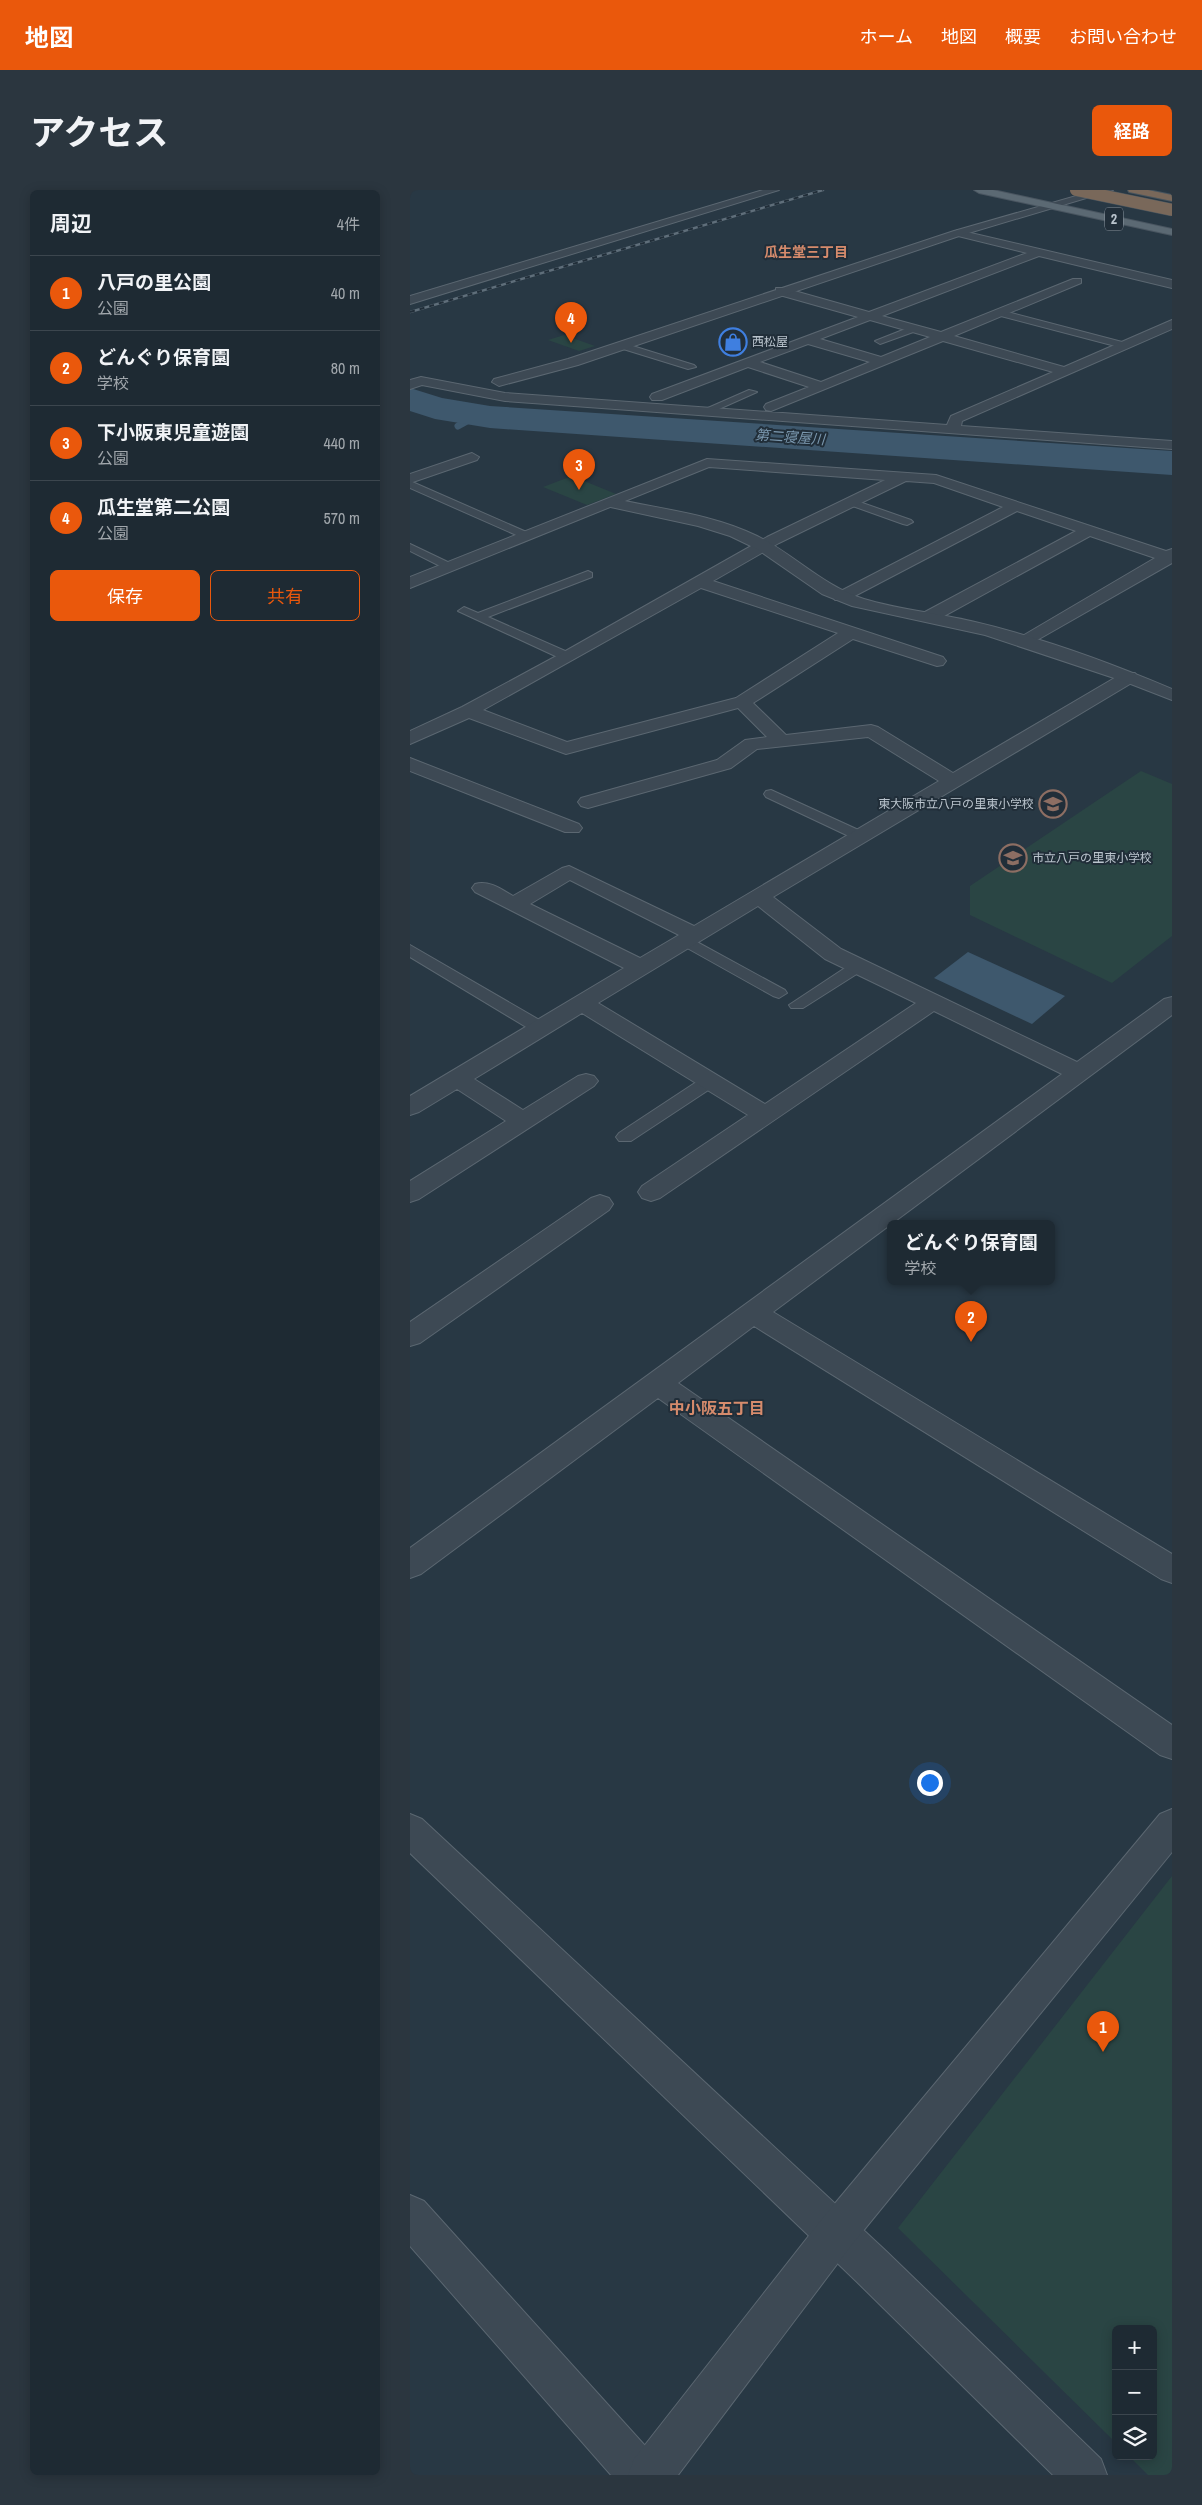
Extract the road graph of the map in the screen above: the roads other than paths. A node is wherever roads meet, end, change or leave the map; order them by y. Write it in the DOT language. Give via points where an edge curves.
graph roads {
  1 [pos="774,190"];
  2 [pos="979,190"];
  3 [pos="1032,190"];
  4 [pos="1108,190"];
  5 [pos="1133,190"];
  6 [pos="1076,195"];
  7 [pos="1172,198"];
  8 [pos="1056,206"];
  9 [pos="1172,210"];
  10 [pos="1172,219"];
  11 [pos="1172,232"];
  12 [pos="958,233"];
  13 [pos="1039,252"];
  14 [pos="1077,281"];
  15 [pos="1172,284"];
  16 [pos="780,291"];
  17 [pos="410,300"];
  18 [pos="1000,313"];
  19 [pos="870,316"];
  20 [pos="1172,324"];
  21 [pos="913,328"];
  22 [pos="942,336"];
  23 [pos="808,340"];
  24 [pos="880,341"];
  25 [pos="1123,345"];
  26 [pos="623,346"];
  27 [pos="881,361"];
  28 [pos="748,363"];
  29 [pos="692,367"];
  30 [pos="1065,371"];
  31 [pos="499,382"];
  32 [pos="416,383"];
  33 [pos="439,384"];
  34 [pos="821,386"];
  35 [pos="752,392"];
  36 [pos="505,397"];
  37 [pos="657,397"];
  38 [pos="771,406"];
  39 [pos="706,411"];
  40 [pos="953,428"];
  41 [pos="1172,445"];
  42 [pos="472,457"];
  43 [pos="904,477"];
  44 [pos="410,479"];
  45 [pos="410,484"];
  46 [pos="851,502"];
  47 [pos="611,503"];
  48 [pos="1016,506"];
  49 [pos="907,522"];
  50 [pos="1089,530"];
  51 [pos="527,536"];
  52 [pos="763,545"];
  53 [pos="410,547"];
  54 [pos="1171,556"];
  55 [pos="450,566"];
  56 [pos="588,575"];
  57 [pos="698,581"];
  58 [pos="410,583"];
  59 [pos="841,597"];
  60 [pos="464,611"];
  61 [pos="478,617"];
  62 [pos="929,617"];
  63 [pos="850,632"];
  64 [pos="1025,642"];
  65 [pos="568,657"];
  66 [pos="937,661"];
  67 [pos="1129,677"];
  68 [pos="1172,695"];
  69 [pos="742,702"];
  70 [pos="468,711"];
  71 [pos="410,738"];
  72 [pos="782,740"];
  73 [pos="410,764"];
  74 [pos="952,782"];
  75 [pos="772,794"];
  76 [pos="588,802"];
  77 [pos="572,828"];
  78 [pos="860,836"];
  79 [pos="482,888"];
  80 [pos="759,896"];
  81 [pos="514,904"];
  82 [pos="691,938"];
  83 [pos="410,950"];
  84 [pos="857,967"];
  85 [pos="642,968"];
  86 [pos="779,993"];
  87 [pos="933,1002"];
  88 [pos="583,1004"];
  89 [pos="1172,1004"];
  90 [pos="797,1005"];
  91 [pos="542,1029"];
  92 [pos="1080,1074"];
  93 [pos="458,1079"];
  94 [pos="586,1081"];
  95 [pos="710,1081"];
  96 [pos="410,1107"];
  97 [pos="764,1114"];
  98 [pos="523,1121"];
  99 [pos="625,1137"];
  100 [pos="651,1192"];
  101 [pos="410,1193"];
  102 [pos="600,1204"];
  103 [pos="754,1313"];
  104 [pos="410,1336"];
  105 [pos="658,1383"];
  106 [pos="410,1565"];
  107 [pos="1172,1570"];
  108 [pos="1172,1744"];
  109 [pos="1172,1825"];
  110 [pos="410,1830"];
  111 [pos="410,2215"];
  112 [pos="836,2234"];
  113 [pos="641,2475"];
  114 [pos="650,2475"];
  115 [pos="1085,2475"];
  1 -- 17 [label="street"];
  2 -- 8 [label="main road, 2"];
  3 -- 6 [label="main road, 2"];
  4 -- 6 [label="street"];
  5 -- 7 [label="highway"];
  6 -- 8 [label="street"];
  6 -- 9 [label="highway, bridge"];
  6 -- 10 [label="main road, 2"];
  8 -- 11 [label="main road, 2"];
  8 -- 12 [label="street"];
  12 -- 13 [label="street"];
  12 -- 16 [label="street"];
  13 -- 15 [label="street"];
  13 -- 19 [label="street"];
  14 -- 18 [label="street"];
  16 -- 19 [label="street"];
  16 -- 26 [label="street"];
  18 -- 22 [label="street"];
  18 -- 25 [label="lane"];
  19 -- 21 [label="street"];
  19 -- 23 [label="street"];
  20 -- 25 [label="street"];
  21 -- 22 [label="street"];
  21 -- 24 [label="lane"];
  22 -- 27 [label="street"];
  22 -- 30 [label="street"];
  23 -- 27 [label="street"];
  23 -- 28 [label="street"];
  25 -- 30 [label="street"];
  26 -- 29 [label="lane"];
  26 -- 31 [label="street"];
  27 -- 34 [label="street"];
  28 -- 34 [label="street"];
  28 -- 37 [label="street"];
  30 -- 40 [label="street" via="956,420"];
  31 -- 33 [label="street"];
  31 -- 36 [label="street" via="492,390"];
  32 -- 33 [label="street"];
  33 -- 36 [label="street"];
  34 -- 38 [label="street"];
  35 -- 39 [label="lane"];
  36 -- 39 [label="street"];
  39 -- 40 [label="street"];
  40 -- 41 [label="street"];
  42 -- 44 [label="street"];
  43 -- 46 [label="street"];
  43 -- 47 [label="street" via="707,463"];
  43 -- 48 [label="street" via="936,479"];
  45 -- 51 [label="lane"];
  46 -- 49 [label="lane"];
  46 -- 52 [label="street"];
  47 -- 51 [label="street"];
  47 -- 52 [label="street" via="716,527"];
  48 -- 50 [label="street"];
  48 -- 59 [label="street"];
  50 -- 54 [label="street"];
  50 -- 62 [label="street"];
  51 -- 55 [label="street"];
  52 -- 57 [label="street"];
  52 -- 59 [label="street" via="781,556 806,579"];
  53 -- 55 [label="lane"];
  54 -- 64 [label="street"];
  55 -- 58 [label="street"];
  56 -- 61 [label="lane"];
  57 -- 63 [label="street"];
  57 -- 65 [label="street"];
  59 -- 62 [label="street" via="869,606"];
  60 -- 61 [label="lane"];
  61 -- 65 [label="lane"];
  62 -- 64 [label="street" via="970,625"];
  63 -- 66 [label="street"];
  63 -- 69 [label="street"];
  64 -- 67 [label="street"];
  65 -- 70 [label="street"];
  67 -- 68 [label="street"];
  67 -- 74 [label="street"];
  69 -- 70 [label="street" via="566,748"];
  69 -- 72 [label="street"];
  70 -- 71 [label="street"];
  72 -- 74 [label="street" via="871,731"];
  72 -- 76 [label="street" via="752,744 724,764"];
  73 -- 77 [label="street"];
  74 -- 78 [label="street"];
  75 -- 78 [label="lane"];
  78 -- 80 [label="street"];
  79 -- 81 [label="street"];
  80 -- 82 [label="street"];
  80 -- 84 [label="street" via="833,954"];
  81 -- 82 [label="street" via="569,872"];
  81 -- 85 [label="street"];
  82 -- 85 [label="street"];
  82 -- 86 [label="lane"];
  83 -- 91 [label="lane"];
  84 -- 87 [label="street"];
  84 -- 90 [label="lane"];
  85 -- 88 [label="street"];
  87 -- 92 [label="street"];
  87 -- 97 [label="street"];
  88 -- 91 [label="street"];
  88 -- 95 [label="street"];
  89 -- 92 [label="street"];
  91 -- 93 [label="street"];
  92 -- 103 [label="street"];
  93 -- 96 [label="street"];
  93 -- 98 [label="street"];
  94 -- 98 [label="street"];
  95 -- 97 [label="street"];
  95 -- 99 [label="lane"];
  97 -- 100 [label="street"];
  98 -- 101 [label="street"];
  102 -- 104 [label="street"];
  103 -- 105 [label="street"];
  103 -- 107 [label="street"];
  105 -- 106 [label="street"];
  105 -- 108 [label="street"];
  109 -- 112 [label="street"];
  110 -- 112 [label="street"];
  111 -- 113 [label="street"];
  112 -- 114 [label="street"];
  112 -- 115 [label="street"];
}
